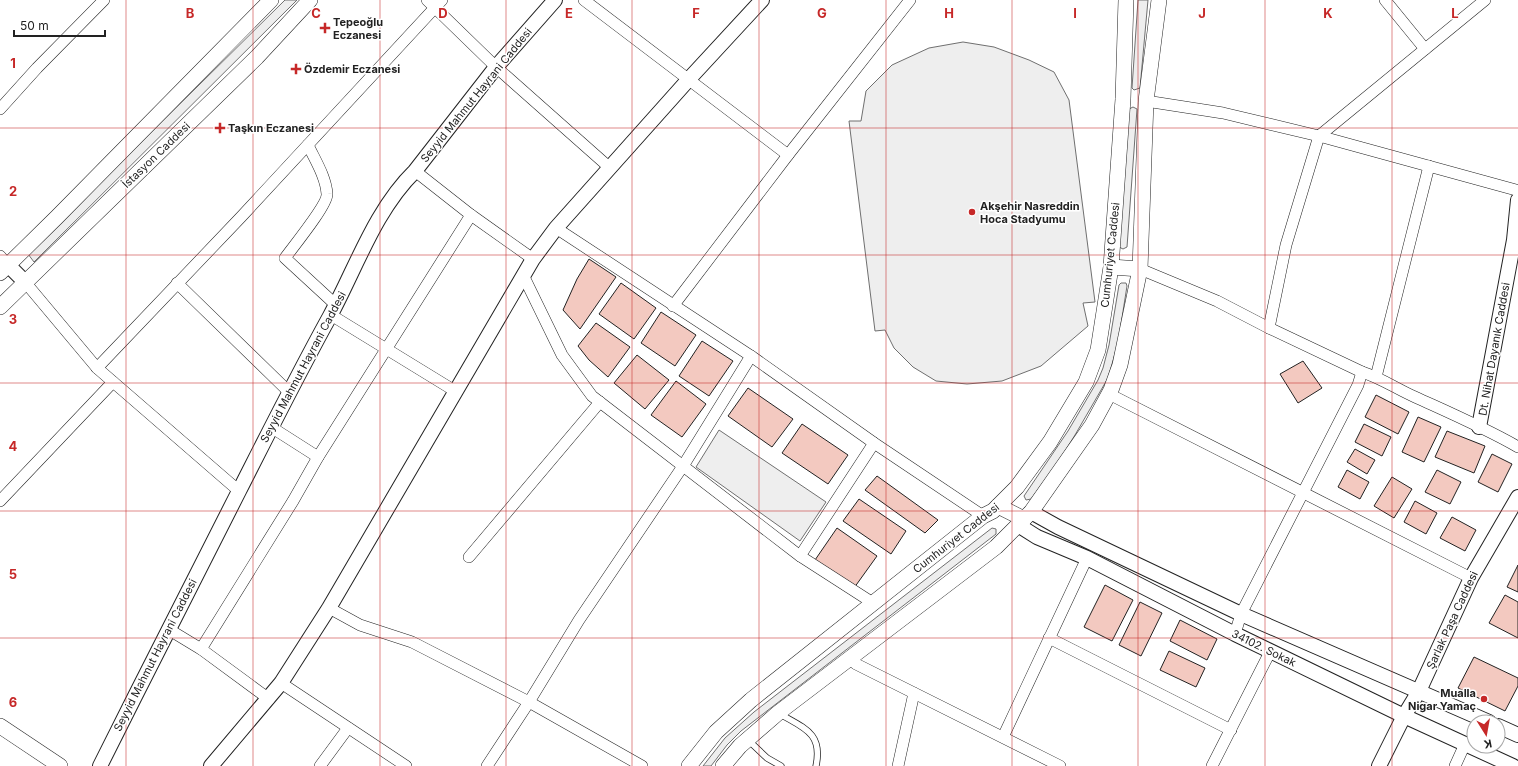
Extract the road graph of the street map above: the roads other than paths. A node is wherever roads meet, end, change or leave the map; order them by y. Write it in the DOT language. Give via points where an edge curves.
graph roads {
  1 [pos="310,0"];
  2 [pos="427,0"];
  3 [pos="555,0"];
  4 [pos="584,0"];
  5 [pos="762,0"];
  6 [pos="910,0"];
  7 [pos="1126,0"];
  8 [pos="1159,0"];
  9 [pos="1385,0"];
  10 [pos="1485,0"];
  11 [pos="268,1"];
  12 [pos="98,2"];
  13 [pos="439,4"];
  14 [pos="1425,49"];
  15 [pos="496,67"];
  16 [pos="689,79"];
  17 [pos="1123,99"];
  18 [pos="1146,101"];
  19 [pos="0,109"];
  20 [pos="1319,136"];
  21 [pos="308,145"];
  22 [pos="788,155"];
  23 [pos="1429,166"];
  24 [pos="610,168"];
  25 [pos="415,171"];
  26 [pos="1518,194"];
  27 [pos="471,215"];
  28 [pos="556,228"];
  29 [pos="534,259"];
  30 [pos="3,264"];
  31 [pos="1111,267"];
  32 [pos="1140,269"];
  33 [pos="523,275"];
  34 [pos="25,282"];
  35 [pos="177,283"];
  36 [pos="673,306"];
  37 [pos="0,307"];
  38 [pos="333,310"];
  39 [pos="1269,328"];
  40 [pos="386,348"];
  41 [pos="751,356"];
  42 [pos="97,368"];
  43 [pos="1362,372"];
  44 [pos="1376,377"];
  45 [pos="113,382"];
  46 [pos="455,391"];
  47 [pos="289,392"];
  48 [pos="1108,394"];
  49 [pos="600,402"];
  50 [pos="271,427"];
  51 [pos="1480,427"];
  52 [pos="874,443"];
  53 [pos="1518,447"];
  54 [pos="318,457"];
  55 [pos="683,466"];
  56 [pos="239,491"];
  57 [pos="1303,492"];
  58 [pos="1518,497"];
  59 [pos="0,501"];
  60 [pos="998,506"];
  61 [pos="983,516"];
  62 [pos="1024,519"];
  63 [pos="800,556"];
  64 [pos="469,557"];
  65 [pos="1087,558"];
  66 [pos="1471,578"];
  67 [pos="873,603"];
  68 [pos="328,608"];
  69 [pos="1242,614"];
  70 [pos="168,629"];
  71 [pos="1235,634"];
  72 [pos="1049,638"];
  73 [pos="201,649"];
  74 [pos="1270,652"];
  75 [pos="849,658"];
  76 [pos="281,683"];
  77 [pos="1419,691"];
  78 [pos="914,693"];
  79 [pos="269,699"];
  80 [pos="529,702"];
  81 [pos="778,713"];
  82 [pos="1471,714"];
  83 [pos="1404,716"];
  84 [pos="0,726"];
  85 [pos="348,728"];
  86 [pos="1231,730"];
  87 [pos="1506,730"];
  88 [pos="1518,735"];
  89 [pos="1002,737"];
  90 [pos="747,739"];
  91 [pos="1465,744"];
  92 [pos="1041,762"];
  93 [pos="60,766"];
  94 [pos="100,766"];
  95 [pos="211,766"];
  96 [pos="320,766"];
  97 [pos="406,766"];
  98 [pos="487,766"];
  99 [pos="642,766"];
  100 [pos="689,766"];
  101 [pos="723,766"];
  102 [pos="781,766"];
  103 [pos="816,766"];
  104 [pos="898,766"];
  105 [pos="1060,766"];
  106 [pos="1212,766"];
  107 [pos="1380,766"];
  108 [pos="1455,766"];
  109 [pos="1513,766"];
  1 -- 34 [label="main road, İstasyon Caddesi" via="257,57"];
  2 -- 13 [label="street"];
  3 -- 15 [label="street, Seyyid Mahmut Hayrani Caddesi"];
  4 -- 16 [label="street"];
  5 -- 16 [label="street"];
  6 -- 22 [label="street"];
  7 -- 17 [label="main road, Cumhuriyet Caddesi"];
  8 -- 18 [label="main road"];
  9 -- 14 [label="street"];
  10 -- 14 [label="street"];
  11 -- 30 [label="main road" via="57,217"];
  12 -- 19 [label="street"];
  13 -- 15 [label="street"];
  13 -- 21 [label="street"];
  14 -- 20 [label="street"];
  15 -- 24 [label="street"];
  15 -- 25 [label="street, Seyyid Mahmut Hayrani Caddesi"];
  16 -- 22 [label="street"];
  16 -- 24 [label="street"];
  17 -- 18 [label="main road"];
  17 -- 31 [label="main road, Cumhuriyet Caddesi"];
  18 -- 20 [label="street" via="1223,113"];
  18 -- 32 [label="main road"];
  20 -- 23 [label="street"];
  20 -- 39 [label="street" via="1286,245"];
  21 -- 35 [label="street"];
  21 -- 38 [label="street" via="324,180 327,196 323,206 285,258"];
  22 -- 36 [label="street"];
  23 -- 26 [label="street"];
  23 -- 44 [label="street"];
  24 -- 28 [label="street"];
  25 -- 27 [label="street"];
  25 -- 38 [label="street, Seyyid Mahmut Hayrani Caddesi" via="387,206"];
  26 -- 51 [label="street, Dt. Nihat Dayanık Caddesi" via="1514,240"];
  27 -- 29 [label="street"];
  27 -- 40 [label="street"];
  28 -- 29 [label="street"];
  28 -- 36 [label="street"];
  29 -- 33 [label="street"];
  30 -- 34 [label="street"];
  31 -- 32 [label="main road"];
  31 -- 60 [label="main road, Cumhuriyet Caddesi" via="1098,350 1088,377 1050,442 1017,487"];
  32 -- 39 [label="street" via="1217,301"];
  32 -- 48 [label="main road" via="1120,365"];
  33 -- 46 [label="street"];
  33 -- 49 [label="street" via="562,355 592,396"];
  34 -- 37 [label="main road, İstasyon Caddesi"];
  34 -- 42 [label="street"];
  35 -- 42 [label="street"];
  35 -- 47 [label="street"];
  36 -- 41 [label="street"];
  38 -- 40 [label="street"];
  38 -- 47 [label="street, Seyyid Mahmut Hayrani Caddesi"];
  39 -- 43 [label="street"];
  40 -- 46 [label="street"];
  40 -- 54 [label="street"];
  41 -- 52 [label="street"];
  41 -- 55 [label="street"];
  42 -- 45 [label="street"];
  43 -- 44 [label="street"];
  43 -- 57 [label="street" via="1358,385"];
  44 -- 51 [label="street"];
  45 -- 56 [label="street"];
  45 -- 59 [label="street"];
  46 -- 68 [label="street"];
  47 -- 50 [label="street, Seyyid Mahmut Hayrani Caddesi"];
  48 -- 57 [label="street"];
  48 -- 62 [label="main road" via="1078,448"];
  49 -- 55 [label="street"];
  49 -- 64 [label="street"];
  50 -- 54 [label="street"];
  50 -- 56 [label="street, Seyyid Mahmut Hayrani Caddesi"];
  51 -- 53 [label="street"];
  52 -- 61 [label="street"];
  52 -- 63 [label="street"];
  54 -- 73 [label="street"];
  55 -- 63 [label="street"];
  55 -- 80 [label="street" via="579,620"];
  56 -- 70 [label="street, Seyyid Mahmut Hayrani Caddesi"];
  57 -- 66 [label="street"];
  57 -- 69 [label="street"];
  58 -- 66 [label="street, Şarlak Paşa Caddesi"];
  60 -- 61 [label="main road, Cumhuriyet Caddesi"];
  60 -- 62 [label="main road"];
  61 -- 67 [label="main road, Cumhuriyet Caddesi"];
  62 -- 65 [label="street, 34102. Sokak" via="1037,537"];
  62 -- 69 [label="street, 34102. Sokak" via="1058,527"];
  62 -- 75 [label="main road" via="996,546"];
  63 -- 67 [label="street"];
  65 -- 71 [label="street, 34102. Sokak"];
  65 -- 72 [label="street"];
  66 -- 77 [label="street, Şarlak Paşa Caddesi"];
  67 -- 100 [label="main road, Cumhuriyet Caddesi" via="751,700 716,732"];
  68 -- 76 [label="street"];
  68 -- 80 [label="street" via="360,625 412,642"];
  69 -- 71 [label="street"];
  69 -- 77 [label="street, 34102. Sokak"];
  70 -- 73 [label="street"];
  70 -- 94 [label="street, Seyyid Mahmut Hayrani Caddesi"];
  71 -- 74 [label="street, 34102. Sokak"];
  72 -- 86 [label="street"];
  72 -- 89 [label="street"];
  73 -- 79 [label="street"];
  74 -- 83 [label="street, 34102. Sokak"];
  74 -- 86 [label="street"];
  75 -- 78 [label="street"];
  75 -- 81 [label="main road"];
  76 -- 79 [label="street"];
  76 -- 85 [label="street"];
  77 -- 82 [label="street, 34102. Sokak"];
  77 -- 83 [label="street, Şarlak Paşa Caddesi"];
  78 -- 89 [label="street"];
  78 -- 104 [label="street"];
  79 -- 95 [label="street"];
  80 -- 98 [label="street"];
  80 -- 99 [label="street"];
  81 -- 90 [label="main road"];
  81 -- 103 [label="lane" via="807,730 815,739 818,750"];
  83 -- 91 [label="street, 34102. Sokak"];
  83 -- 107 [label="street, Şarlak Paşa Caddesi"];
  84 -- 93 [label="main road"];
  85 -- 96 [label="street"];
  85 -- 97 [label="street"];
  86 -- 106 [label="street"];
  87 -- 88 [label="street"];
  89 -- 92 [label="street"];
  90 -- 101 [label="main road"];
  90 -- 102 [label="lane" via="767,758"];
  91 -- 108 [label="street"];
  91 -- 109 [label="street, 34102. Sokak"];
  92 -- 105 [label="street"];
}
